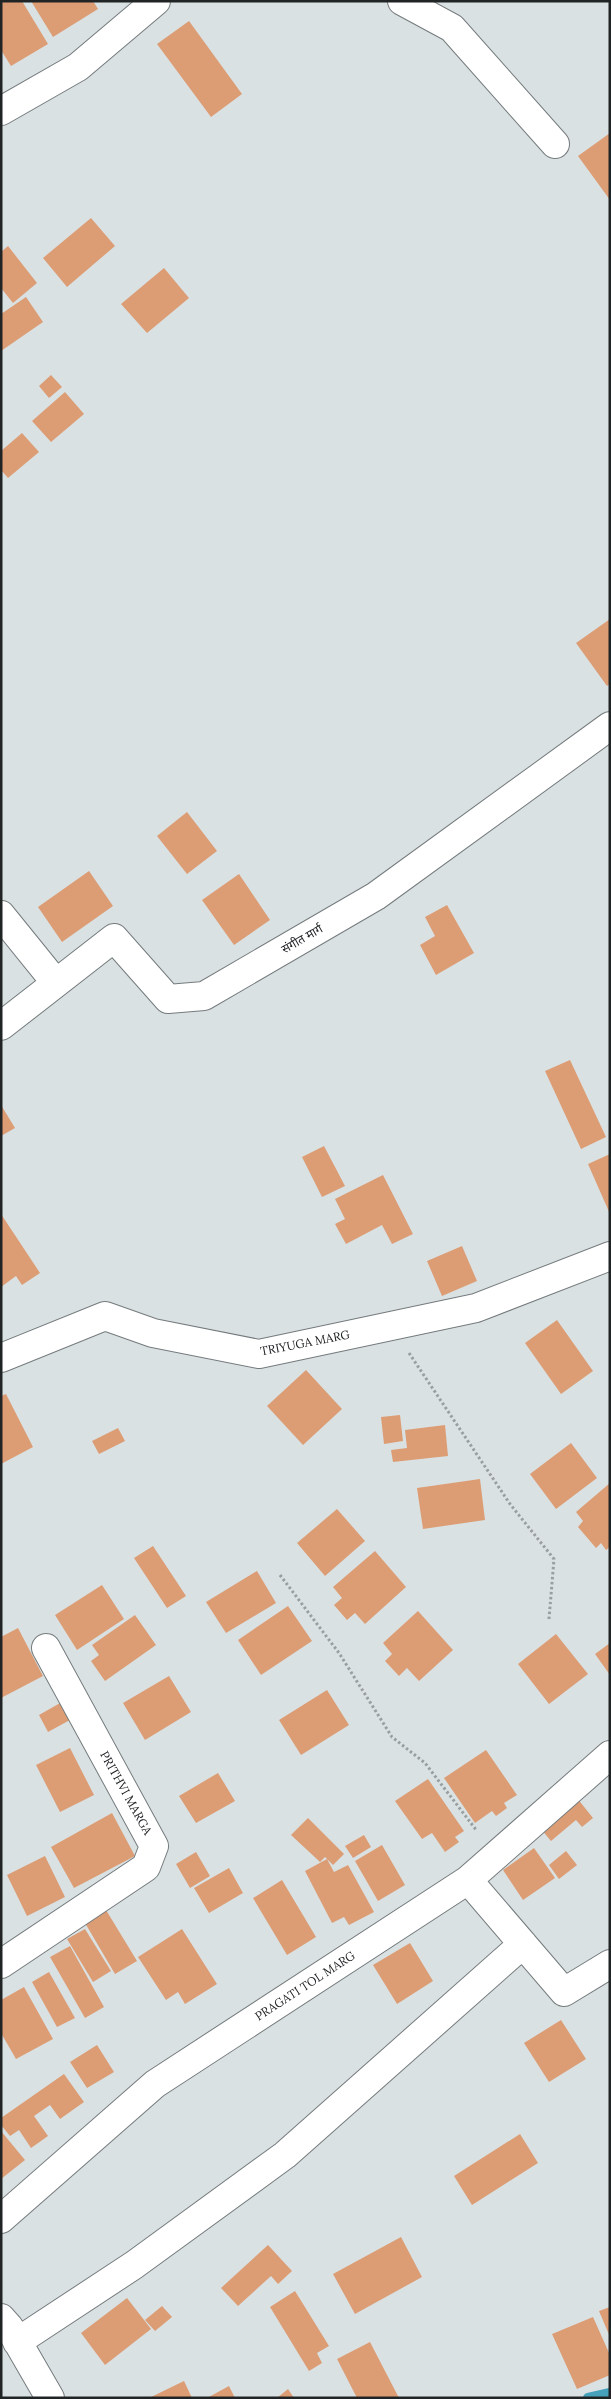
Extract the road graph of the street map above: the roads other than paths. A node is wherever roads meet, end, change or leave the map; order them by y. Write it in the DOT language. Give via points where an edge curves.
graph roads {
  1 [pos="156,1"];
  2 [pos="402,1"];
  3 [pos="1,111"];
  4 [pos="556,144"];
  5 [pos="610,726"];
  6 [pos="1,915"];
  7 [pos="56,983"];
  8 [pos="1,1026"];
  9 [pos="610,1256"];
  10 [pos="1,1358"];
  11 [pos="46,1648"];
  12 [pos="610,1755"];
  13 [pos="468,1880"];
  14 [pos="523,1944"];
  15 [pos="1,1964"];
  16 [pos="610,1964"];
  17 [pos="1,2219"];
  18 [pos="1,2318"];
  19 [pos="17,2342"];
  20 [pos="50,2398"];
  1 -- 3 [label="street" via="78,67"];
  2 -- 4 [label="street" via="452,28"];
  5 -- 7 [label="street, संगीत मार्ग" via="376,896 204,996 168,999 114,938"];
  6 -- 7 [label="street"];
  7 -- 8 [label="street, संगीत मार्ग"];
  9 -- 10 [label="street, TRIYUGA MARG" via="476,1308 259,1354 153,1333 105,1316"];
  11 -- 15 [label="street, PRITHVI MARGA" via="154,1846 146,1867"];
  12 -- 13 [label="street, PRAGATI TOL MARG"];
  13 -- 14 [label="street"];
  13 -- 17 [label="street, PRAGATI TOL MARG" via="155,2084"];
  14 -- 16 [label="street" via="564,1992"];
  14 -- 19 [label="street" via="285,2155 134,2265"];
  18 -- 19 [label="street"];
  19 -- 20 [label="street"];
}
